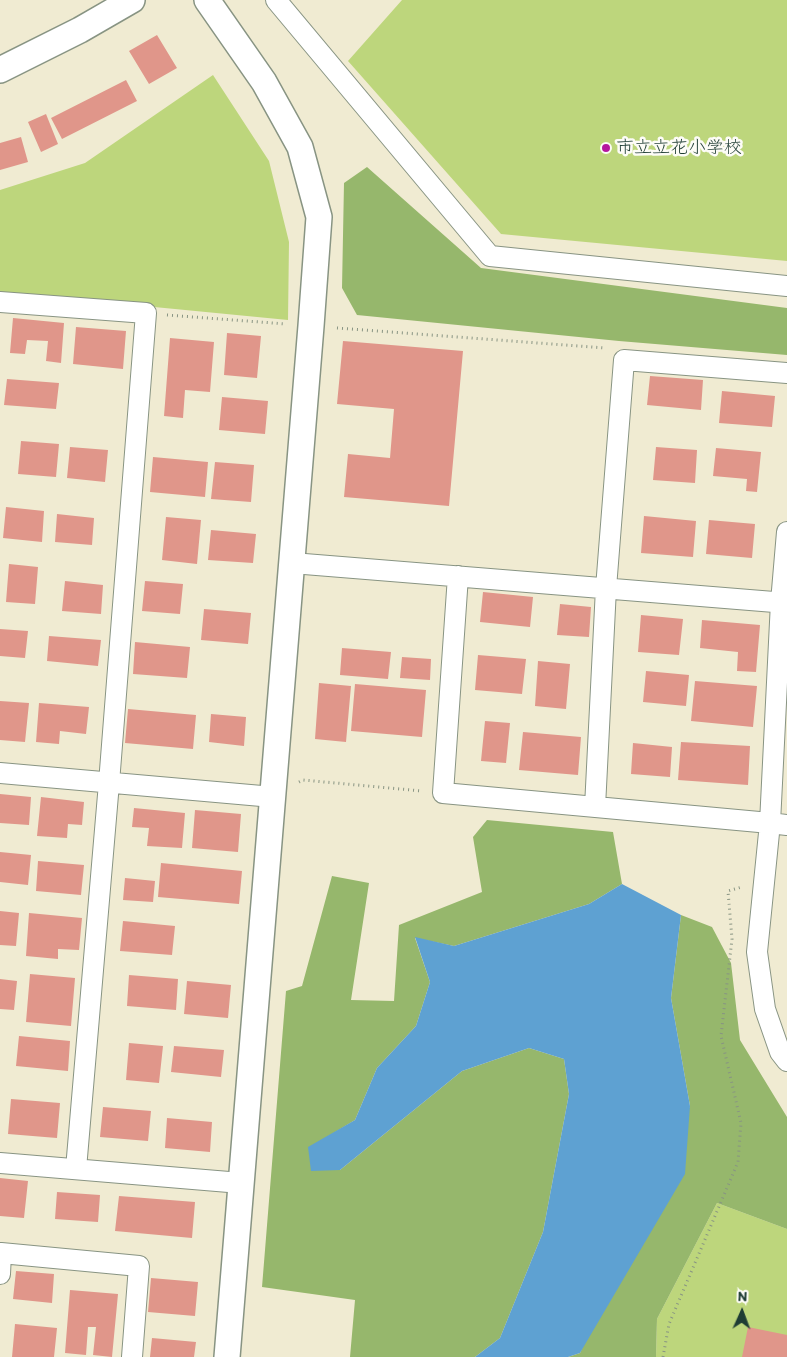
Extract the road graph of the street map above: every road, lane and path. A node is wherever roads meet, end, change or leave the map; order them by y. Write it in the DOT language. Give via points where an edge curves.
graph roads {
  1 [pos="132,0"];
  2 [pos="207,0"];
  3 [pos="276,0"];
  4 [pos="0,70"];
  5 [pos="787,286"];
  6 [pos="0,302"];
  7 [pos="146,313"];
  8 [pos="311,326"];
  9 [pos="624,360"];
  10 [pos="787,373"];
  11 [pos="787,532"];
  12 [pos="292,563"];
  13 [pos="458,576"];
  14 [pos="606,588"];
  15 [pos="784,603"];
  16 [pos="0,773"];
  17 [pos="110,783"];
  18 [pos="442,793"];
  19 [pos="273,797"];
  20 [pos="595,807"];
  21 [pos="778,824"];
  22 [pos="764,881"];
  23 [pos="787,1061"];
  24 [pos="0,1163"];
  25 [pos="76,1169"];
  26 [pos="241,1183"];
  27 [pos="1,1253"];
  28 [pos="0,1274"];
  29 [pos="132,1357"];
  30 [pos="227,1357"];
  31 [pos="663,1357"];
  1 -- 4 [label="street"];
  2 -- 8 [label="street" via="264,82 300,147 319,218"];
  3 -- 5 [label="street" via="490,256"];
  6 -- 7 [label="street"];
  7 -- 8 [label="path"];
  7 -- 17 [label="street"];
  8 -- 9 [label="path" via="609,348"];
  8 -- 12 [label="street"];
  9 -- 10 [label="street"];
  9 -- 14 [label="street"];
  11 -- 15 [label="street"];
  12 -- 13 [label="street"];
  12 -- 19 [label="street"];
  13 -- 14 [label="street"];
  13 -- 18 [label="street"];
  14 -- 15 [label="street"];
  14 -- 20 [label="street"];
  15 -- 21 [label="street"];
  16 -- 17 [label="street"];
  17 -- 19 [label="street"];
  17 -- 25 [label="street"];
  18 -- 19 [label="path" via="303,780"];
  18 -- 20 [label="street"];
  19 -- 26 [label="street"];
  20 -- 21 [label="street"];
  21 -- 22 [label="street"];
  22 -- 23 [label="street" via="757,952 765,1009 780,1052"];
  22 -- 31 [label="path" via="728,891 732,939 721,1036 741,1123 738,1162 669,1324"];
  24 -- 25 [label="street"];
  25 -- 26 [label="street"];
  26 -- 30 [label="street"];
  27 -- 28 [label="street"];
  27 -- 29 [label="street" via="139,1266"];
}
